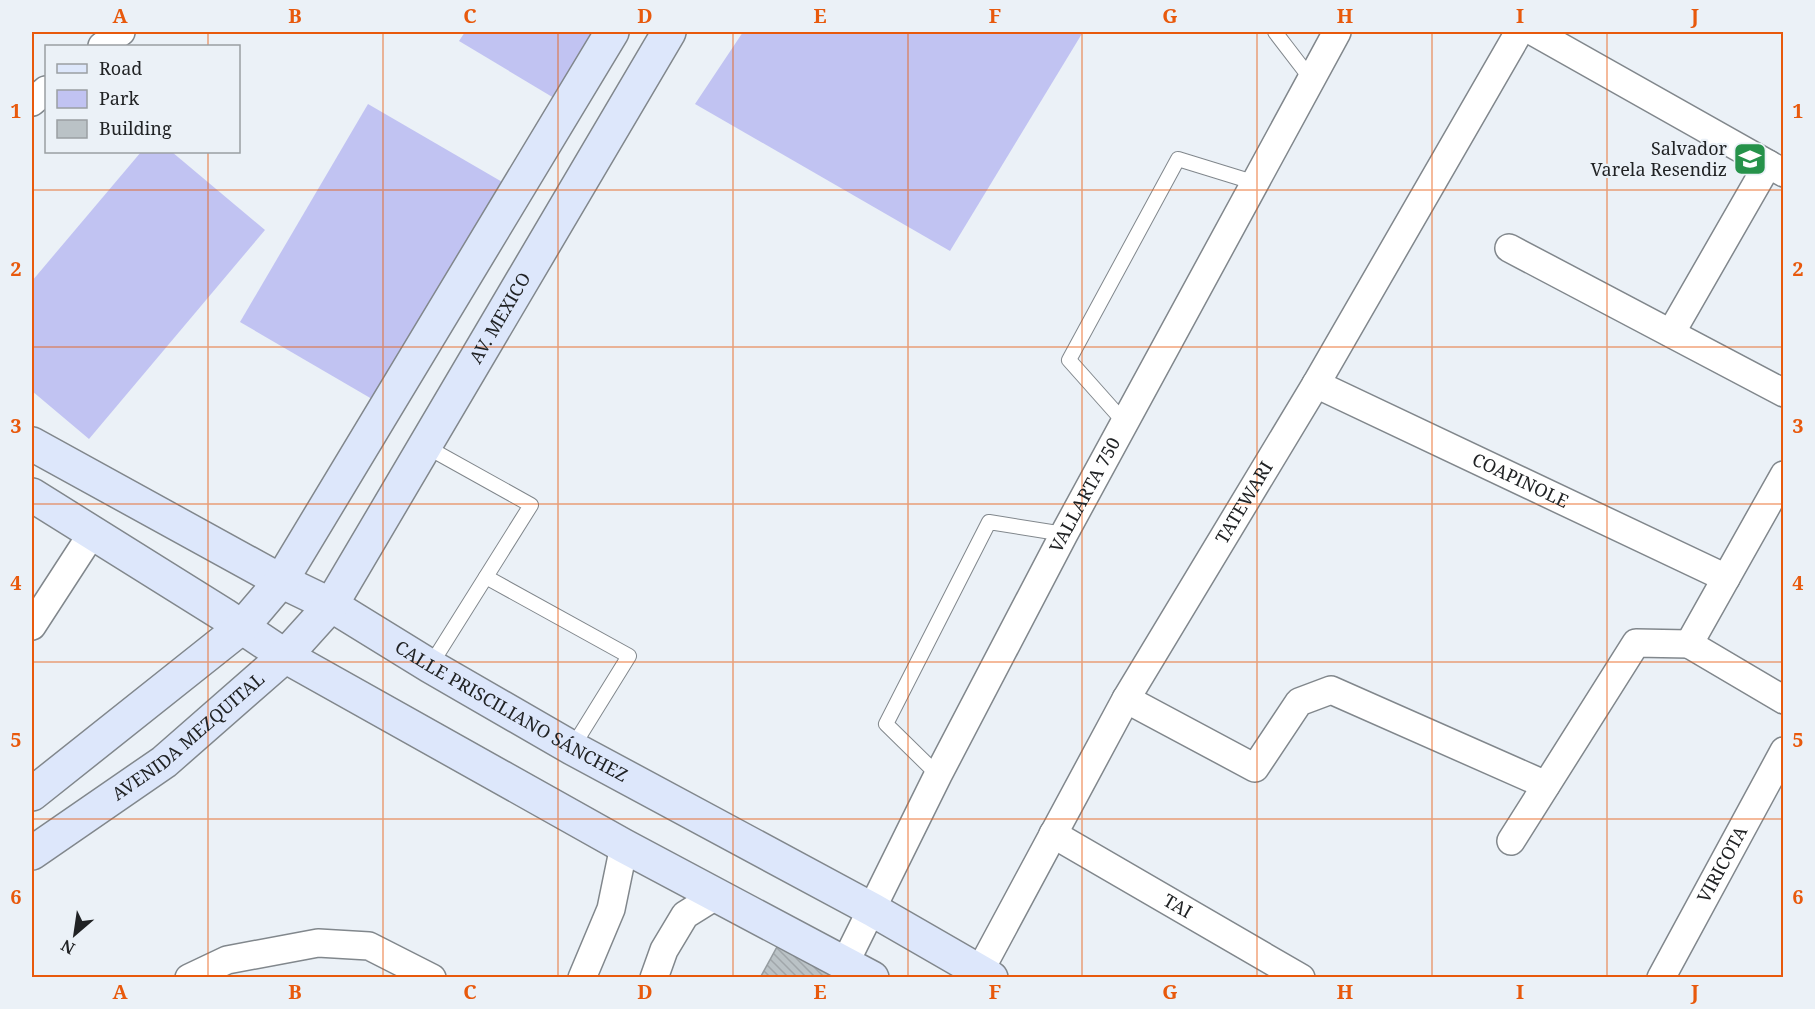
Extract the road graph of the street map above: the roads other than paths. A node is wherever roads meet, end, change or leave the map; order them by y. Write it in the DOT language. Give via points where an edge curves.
graph roads {
  1 [pos="120,32"];
  2 [pos="612,32"];
  3 [pos="669,32"];
  4 [pos="1275,32"];
  5 [pos="1337,32"];
  6 [pos="1519,32"];
  7 [pos="1534,32"];
  8 [pos="103,45"];
  9 [pos="1311,79"];
  10 [pos="45,91"];
  11 [pos="32,102"];
  12 [pos="1776,169"];
  13 [pos="1256,183"];
  14 [pos="1509,248"];
  15 [pos="1671,333"];
  16 [pos="1317,384"];
  17 [pos="1784,393"];
  18 [pos="1125,423"];
  19 [pos="32,444"];
  20 [pos="425,446"];
  21 [pos="1784,475"];
  22 [pos="32,495"];
  23 [pos="93,532"];
  24 [pos="1064,534"];
  25 [pos="486,577"];
  26 [pos="1726,578"];
  27 [pos="281,581"];
  28 [pos="331,605"];
  29 [pos="32,626"];
  30 [pos="242,627"];
  31 [pos="1689,644"];
  32 [pos="285,656"];
  33 [pos="430,666"];
  34 [pos="1126,699"];
  35 [pos="1784,700"];
  36 [pos="572,748"];
  37 [pos="1784,751"];
  38 [pos="938,775"];
  39 [pos="1546,785"];
  40 [pos="32,794"];
  41 [pos="1053,834"];
  42 [pos="1511,841"];
  43 [pos="624,846"];
  44 [pos="32,853"];
  45 [pos="717,895"];
  46 [pos="873,910"];
  47 [pos="859,970"];
  48 [pos="982,975"];
  49 [pos="189,978"];
  50 [pos="432,978"];
  51 [pos="582,978"];
  52 [pos="654,978"];
  53 [pos="1301,978"];
  54 [pos="1661,978"];
  1 -- 8 [label="street"];
  2 -- 27 [label="main road"];
  3 -- 20 [label="main road, AV. MEXICO"];
  4 -- 9 [label="lane"];
  5 -- 9 [label="street, VALLARTA 750"];
  6 -- 16 [label="street, TATEWARI"];
  7 -- 12 [label="street"];
  9 -- 13 [label="street, VALLARTA 750"];
  10 -- 11 [label="street"];
  12 -- 15 [label="street"];
  13 -- 18 [label="street, VALLARTA 750"];
  13 -- 18 [label="lane" via="1178,159 1069,360"];
  14 -- 15 [label="street"];
  15 -- 17 [label="street"];
  16 -- 26 [label="street, COAPINOLE"];
  16 -- 34 [label="street, TATEWARI"];
  18 -- 24 [label="street, VALLARTA 750"];
  19 -- 27 [label="main road, CALLE PRISCILIANO SÁNCHEZ"];
  20 -- 25 [label="lane" via="531,505"];
  20 -- 28 [label="main road, AV. MEXICO"];
  21 -- 26 [label="street"];
  22 -- 23 [label="main road"];
  23 -- 29 [label="street"];
  23 -- 30 [label="main road"];
  24 -- 38 [label="street, VALLARTA 750"];
  24 -- 38 [label="lane" via="990,522 886,724"];
  25 -- 33 [label="lane"];
  25 -- 36 [label="lane" via="628,656"];
  26 -- 31 [label="street"];
  27 -- 28 [label="main road, CALLE PRISCILIANO SÁNCHEZ"];
  27 -- 30 [label="main road"];
  28 -- 32 [label="main road, AVENIDA MEZQUITAL"];
  28 -- 33 [label="main road, CALLE PRISCILIANO SÁNCHEZ"];
  30 -- 32 [label="main road"];
  30 -- 40 [label="main road"];
  31 -- 35 [label="street"];
  31 -- 39 [label="street" via="1636,643"];
  32 -- 43 [label="main road"];
  32 -- 44 [label="main road, AVENIDA MEZQUITAL" via="164,762"];
  33 -- 36 [label="main road, CALLE PRISCILIANO SÁNCHEZ"];
  34 -- 39 [label="street" via="1256,768 1299,702 1331,690"];
  34 -- 41 [label="street, TATEWARI"];
  36 -- 46 [label="main road, CALLE PRISCILIANO SÁNCHEZ"];
  37 -- 54 [label="street, VIRICOTA"];
  38 -- 46 [label="street, VALLARTA 750"];
  39 -- 42 [label="street"];
  41 -- 48 [label="street, TATEWARI"];
  41 -- 53 [label="street, TAI"];
  43 -- 45 [label="main road"];
  43 -- 51 [label="street" via="611,909"];
  45 -- 47 [label="main road"];
  45 -- 52 [label="street" via="685,915"];
  46 -- 47 [label="street, VALLARTA 750"];
  46 -- 48 [label="main road, CALLE PRISCILIANO SÁNCHEZ"];
  49 -- 50 [label="street" via="227,960 318,943 369,946"];
}
